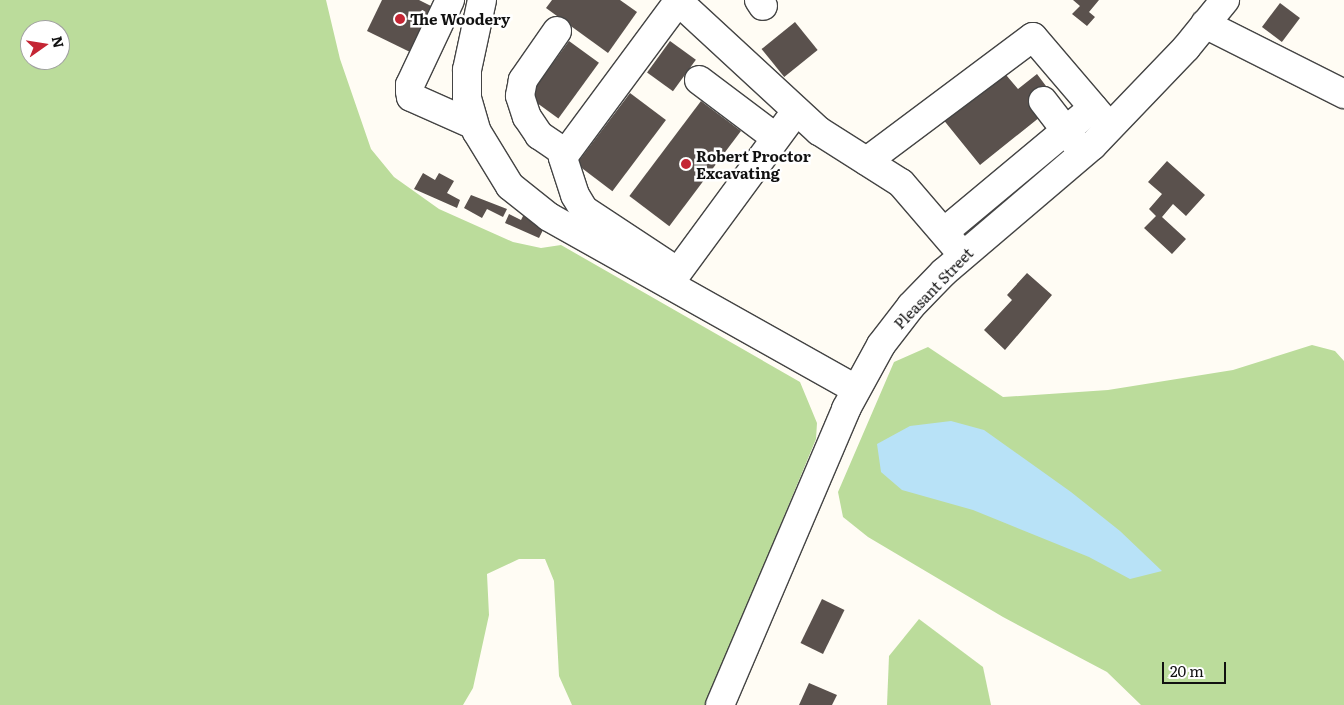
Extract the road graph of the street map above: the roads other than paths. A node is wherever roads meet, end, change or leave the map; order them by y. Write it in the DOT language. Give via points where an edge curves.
graph roads {
  1 [pos="450,0"];
  2 [pos="482,0"];
  3 [pos="1225,0"];
  4 [pos="670,3"];
  5 [pos="1206,24"];
  6 [pos="557,31"];
  7 [pos="699,80"];
  8 [pos="1344,94"];
  9 [pos="1043,101"];
  10 [pos="796,111"];
  11 [pos="1101,118"];
  12 [pos="474,125"];
  13 [pos="1065,130"];
  14 [pos="776,138"];
  15 [pos="564,152"];
  16 [pos="1084,154"];
  17 [pos="867,161"];
  18 [pos="944,232"];
  19 [pos="963,255"];
  20 [pos="673,278"];
  21 [pos="856,388"];
  22 [pos="720,705"];
  1 -- 12 [label="street" via="410,91 412,97"];
  2 -- 12 [label="street" via="466,70"];
  3 -- 5 [label="street, Pleasant Street"];
  4 -- 10 [label="street"];
  4 -- 15 [label="street"];
  5 -- 8 [label="street"];
  5 -- 11 [label="street, Pleasant Street"];
  6 -- 15 [label="street" via="523,80 520,96 526,117 539,135"];
  7 -- 14 [label="street"];
  9 -- 13 [label="street"];
  10 -- 14 [label="street"];
  10 -- 17 [label="street" via="832,142"];
  11 -- 13 [label="street"];
  11 -- 16 [label="street, Pleasant Street"];
  11 -- 17 [label="street" via="1038,40 1028,38"];
  12 -- 20 [label="street" via="501,175 522,198 549,217"];
  13 -- 16 [label="street"];
  13 -- 18 [label="street"];
  14 -- 20 [label="street"];
  15 -- 20 [label="street" via="564,163 584,210"];
  16 -- 19 [label="street, Pleasant Street"];
  17 -- 18 [label="street" via="901,183"];
  18 -- 19 [label="street"];
  19 -- 21 [label="street, Pleasant Street" via="896,324"];
  20 -- 21 [label="street"];
  21 -- 22 [label="street, Pleasant Street"];
}
